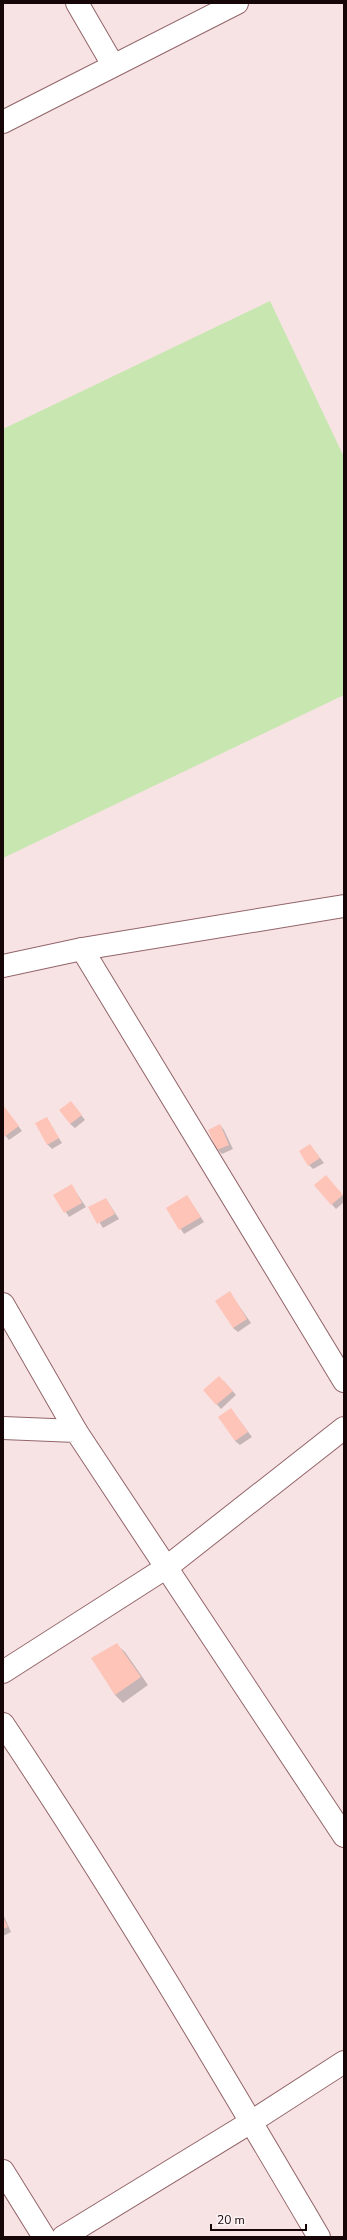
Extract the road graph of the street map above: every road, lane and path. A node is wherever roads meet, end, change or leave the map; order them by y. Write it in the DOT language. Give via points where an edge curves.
graph roads {
  1 [pos="77,3"];
  2 [pos="237,3"];
  3 [pos="113,65"];
  4 [pos="3,122"];
  5 [pos="342,910"];
  6 [pos="82,949"];
  7 [pos="3,966"];
  8 [pos="3,1304"];
  9 [pos="344,1381"];
  10 [pos="3,1428"];
  11 [pos="344,1428"];
  12 [pos="76,1430"];
  13 [pos="167,1567"];
  14 [pos="3,1672"];
  15 [pos="3,1724"];
  16 [pos="344,1836"];
  17 [pos="344,2062"];
  18 [pos="251,2122"];
  19 [pos="3,2171"];
  20 [pos="44,2237"];
  21 [pos="63,2237"];
  22 [pos="319,2237"];
  1 -- 3 [label="street"];
  2 -- 3 [label="street"];
  3 -- 4 [label="street"];
  5 -- 6 [label="street"];
  6 -- 7 [label="street"];
  6 -- 9 [label="street"];
  8 -- 12 [label="street"];
  10 -- 12 [label="street"];
  11 -- 13 [label="street"];
  12 -- 13 [label="street"];
  13 -- 14 [label="street"];
  13 -- 16 [label="street"];
  15 -- 18 [label="street" via="53,1799"];
  17 -- 18 [label="street"];
  18 -- 21 [label="street"];
  18 -- 22 [label="street"];
  19 -- 20 [label="street"];
}
